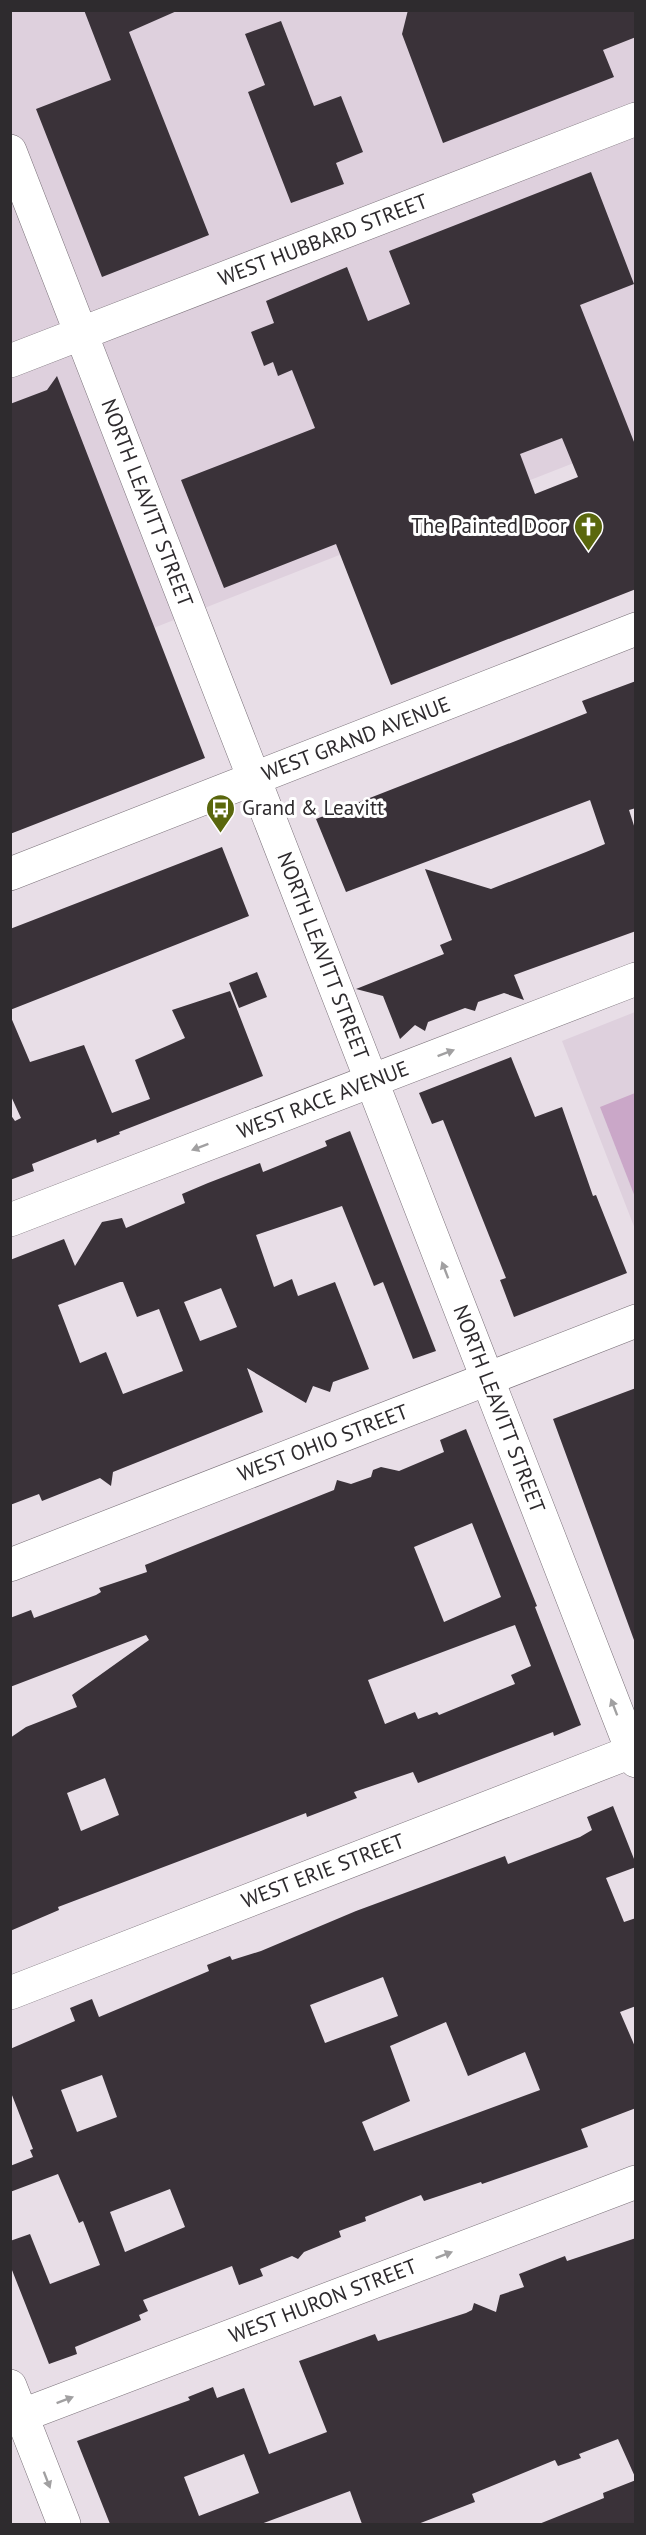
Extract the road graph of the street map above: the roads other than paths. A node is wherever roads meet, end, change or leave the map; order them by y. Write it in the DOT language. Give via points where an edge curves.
graph roads {
  1 [pos="636,119"];
  2 [pos="10,151"];
  3 [pos="81,333"];
  4 [pos="10,361"];
  5 [pos="636,629"];
  6 [pos="254,778"];
  7 [pos="10,874"];
  8 [pos="636,979"];
  9 [pos="372,1081"];
  10 [pos="10,1220"];
  11 [pos="636,1321"];
  12 [pos="487,1379"];
  13 [pos="10,1564"];
  14 [pos="634,1754"];
  15 [pos="10,1993"];
  16 [pos="636,2182"];
  17 [pos="14,2408"];
  18 [pos="64,2524"];
  1 -- 3 [label="street, WEST HUBBARD STREET"];
  2 -- 3 [label="street, NORTH LEAVITT STREET"];
  3 -- 4 [label="street, WEST HUBBARD STREET"];
  3 -- 6 [label="street, NORTH LEAVITT STREET"];
  5 -- 6 [label="street, WEST GRAND AVENUE"];
  6 -- 7 [label="street, WEST GRAND AVENUE"];
  6 -- 9 [label="street, NORTH LEAVITT STREET"];
  9 -- 8 [label="street, WEST RACE AVENUE, one-way"];
  9 -- 10 [label="street, WEST RACE AVENUE, one-way"];
  12 -- 9 [label="street, NORTH LEAVITT STREET, one-way"];
  11 -- 12 [label="street, WEST OHIO STREET"];
  12 -- 13 [label="street, WEST OHIO STREET"];
  14 -- 12 [label="street, NORTH LEAVITT STREET, one-way"];
  14 -- 15 [label="street, WEST ERIE STREET"];
  17 -- 16 [label="street, WEST HURON STREET, one-way"];
  17 -- 18 [label="street, one-way"];
}
